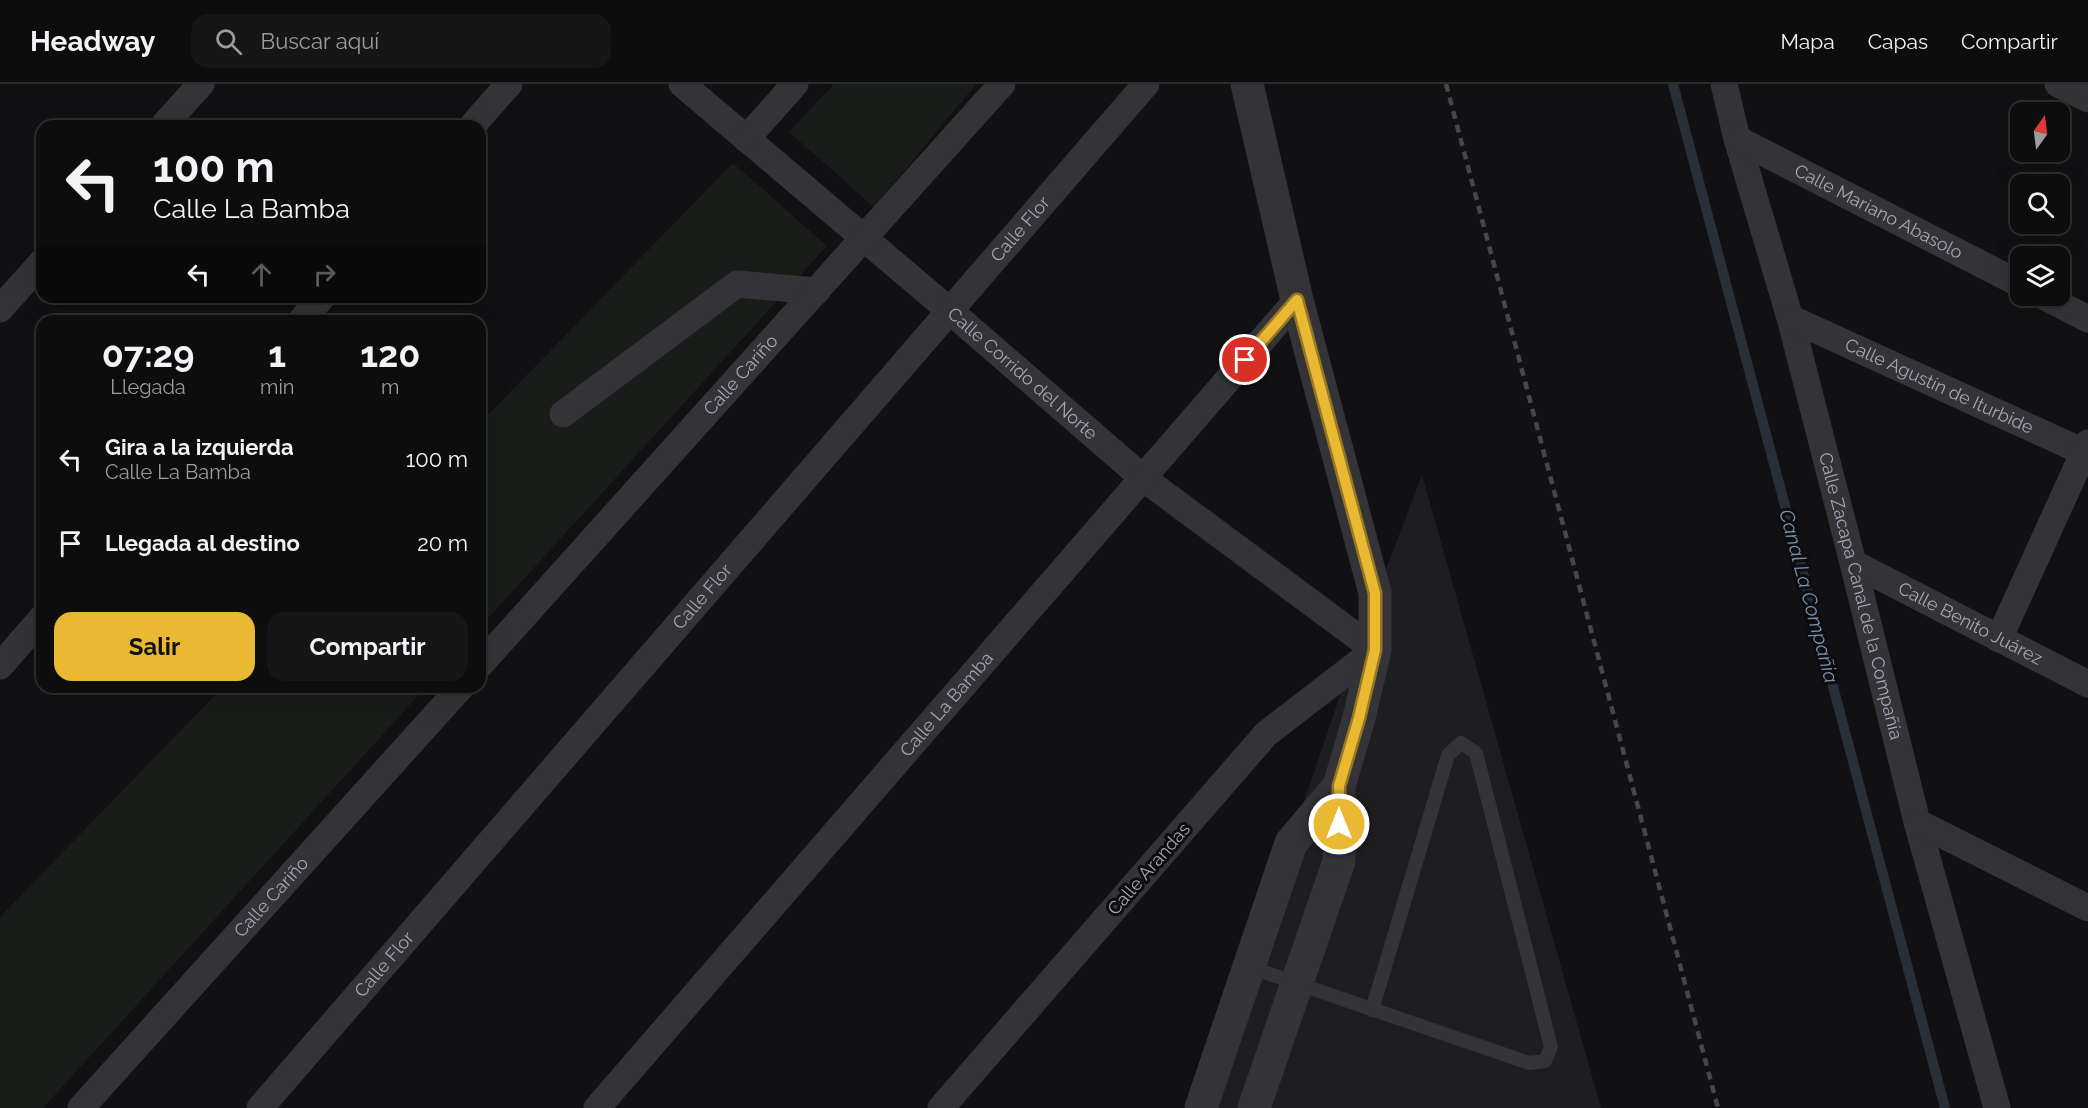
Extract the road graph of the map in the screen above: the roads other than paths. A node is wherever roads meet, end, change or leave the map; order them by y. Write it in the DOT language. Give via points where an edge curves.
graph roads {
  1 [pos="201,84"];
  2 [pos="509,84"];
  3 [pos="682,84"];
  4 [pos="795,84"];
  5 [pos="1002,84"];
  6 [pos="1146,84"];
  7 [pos="1247,84"];
  8 [pos="1724,84"];
  9 [pos="2058,84"];
  10 [pos="2088,99"];
  11 [pos="168,120"];
  12 [pos="477,120"];
  13 [pos="746,139"];
  14 [pos="1737,139"];
  15 [pos="863,239"];
  16 [pos="36,269"];
  17 [pos="2010,279"];
  18 [pos="817,291"];
  19 [pos="1297,300"];
  20 [pos="317,303"];
  21 [pos="2063,306"];
  22 [pos="0,309"];
  23 [pos="950,311"];
  24 [pos="307,315"];
  25 [pos="1790,318"];
  26 [pos="2088,319"];
  27 [pos="563,414"];
  28 [pos="2087,450"];
  29 [pos="1143,478"];
  30 [pos="1853,563"];
  31 [pos="36,625"];
  32 [pos="1999,639"];
  33 [pos="1375,650"];
  34 [pos="486,658"];
  35 [pos="0,666"];
  36 [pos="2088,684"];
  37 [pos="455,693"];
  38 [pos="1339,786"];
  39 [pos="1917,822"];
  40 [pos="2088,908"];
  41 [pos="1249,967"];
  42 [pos="1297,983"];
  43 [pos="1371,1010"];
  44 [pos="81,1108"];
  45 [pos="260,1108"];
  46 [pos="597,1108"];
  47 [pos="941,1108"];
  48 [pos="1201,1108"];
  49 [pos="1254,1108"];
  50 [pos="1997,1108"];
  1 -- 11 [label="street"];
  2 -- 12 [label="street"];
  3 -- 13 [label="street, Calle Corrido del Norte"];
  4 -- 13 [label="street"];
  5 -- 15 [label="street, Calle Cariño"];
  6 -- 23 [label="street, Calle Flor"];
  7 -- 19 [label="street"];
  8 -- 14 [label="street, Calle Zacapa Canal de la Compañía"];
  9 -- 10 [label="street"];
  13 -- 15 [label="street, Calle Corrido del Norte"];
  14 -- 17 [label="street, Calle Mariano Abasolo"];
  14 -- 25 [label="street, Calle Zacapa Canal de la Compañía"];
  15 -- 18 [label="street, Calle Cariño"];
  15 -- 23 [label="street, Calle Corrido del Norte"];
  16 -- 22 [label="street"];
  18 -- 27 [label="street" via="737,284"];
  18 -- 34 [label="street, Calle Cariño"];
  19 -- 29 [label="street, Calle La Bamba"];
  19 -- 33 [label="street" via="1375,593"];
  20 -- 24 [label="street"];
  21 -- 26 [label="street"];
  23 -- 29 [label="street, Calle Corrido del Norte"];
  23 -- 45 [label="street, Calle Flor"];
  25 -- 28 [label="street, Calle Agustín de Iturbide"];
  25 -- 30 [label="street, Calle Zacapa Canal de la Compañía"];
  28 -- 32 [label="street"];
  29 -- 33 [label="street, Calle Corrido del Norte"];
  29 -- 46 [label="street, Calle La Bamba"];
  30 -- 32 [label="street, Calle Benito Juárez"];
  30 -- 39 [label="street, Calle Zacapa Canal de la Compañía"];
  31 -- 35 [label="street"];
  32 -- 36 [label="street, Calle Benito Juárez"];
  33 -- 38 [label="street"];
  33 -- 47 [label="street, Calle Arandas" via="1266,734"];
  37 -- 44 [label="street, Calle Cariño"];
  38 -- 41 [label="street" via="1291,843"];
  38 -- 42 [label="street" via="1339,861"];
  39 -- 40 [label="street"];
  39 -- 50 [label="street, Calle Zacapa Canal de la Compañía"];
  41 -- 42 [label="lane"];
  41 -- 48 [label="street"];
  42 -- 43 [label="lane"];
  42 -- 49 [label="street"];
  43 -- 43 [label="lane" via="1528,1063 1545,1061 1551,1047 1476,753 1461,743 1448,754"];
}
